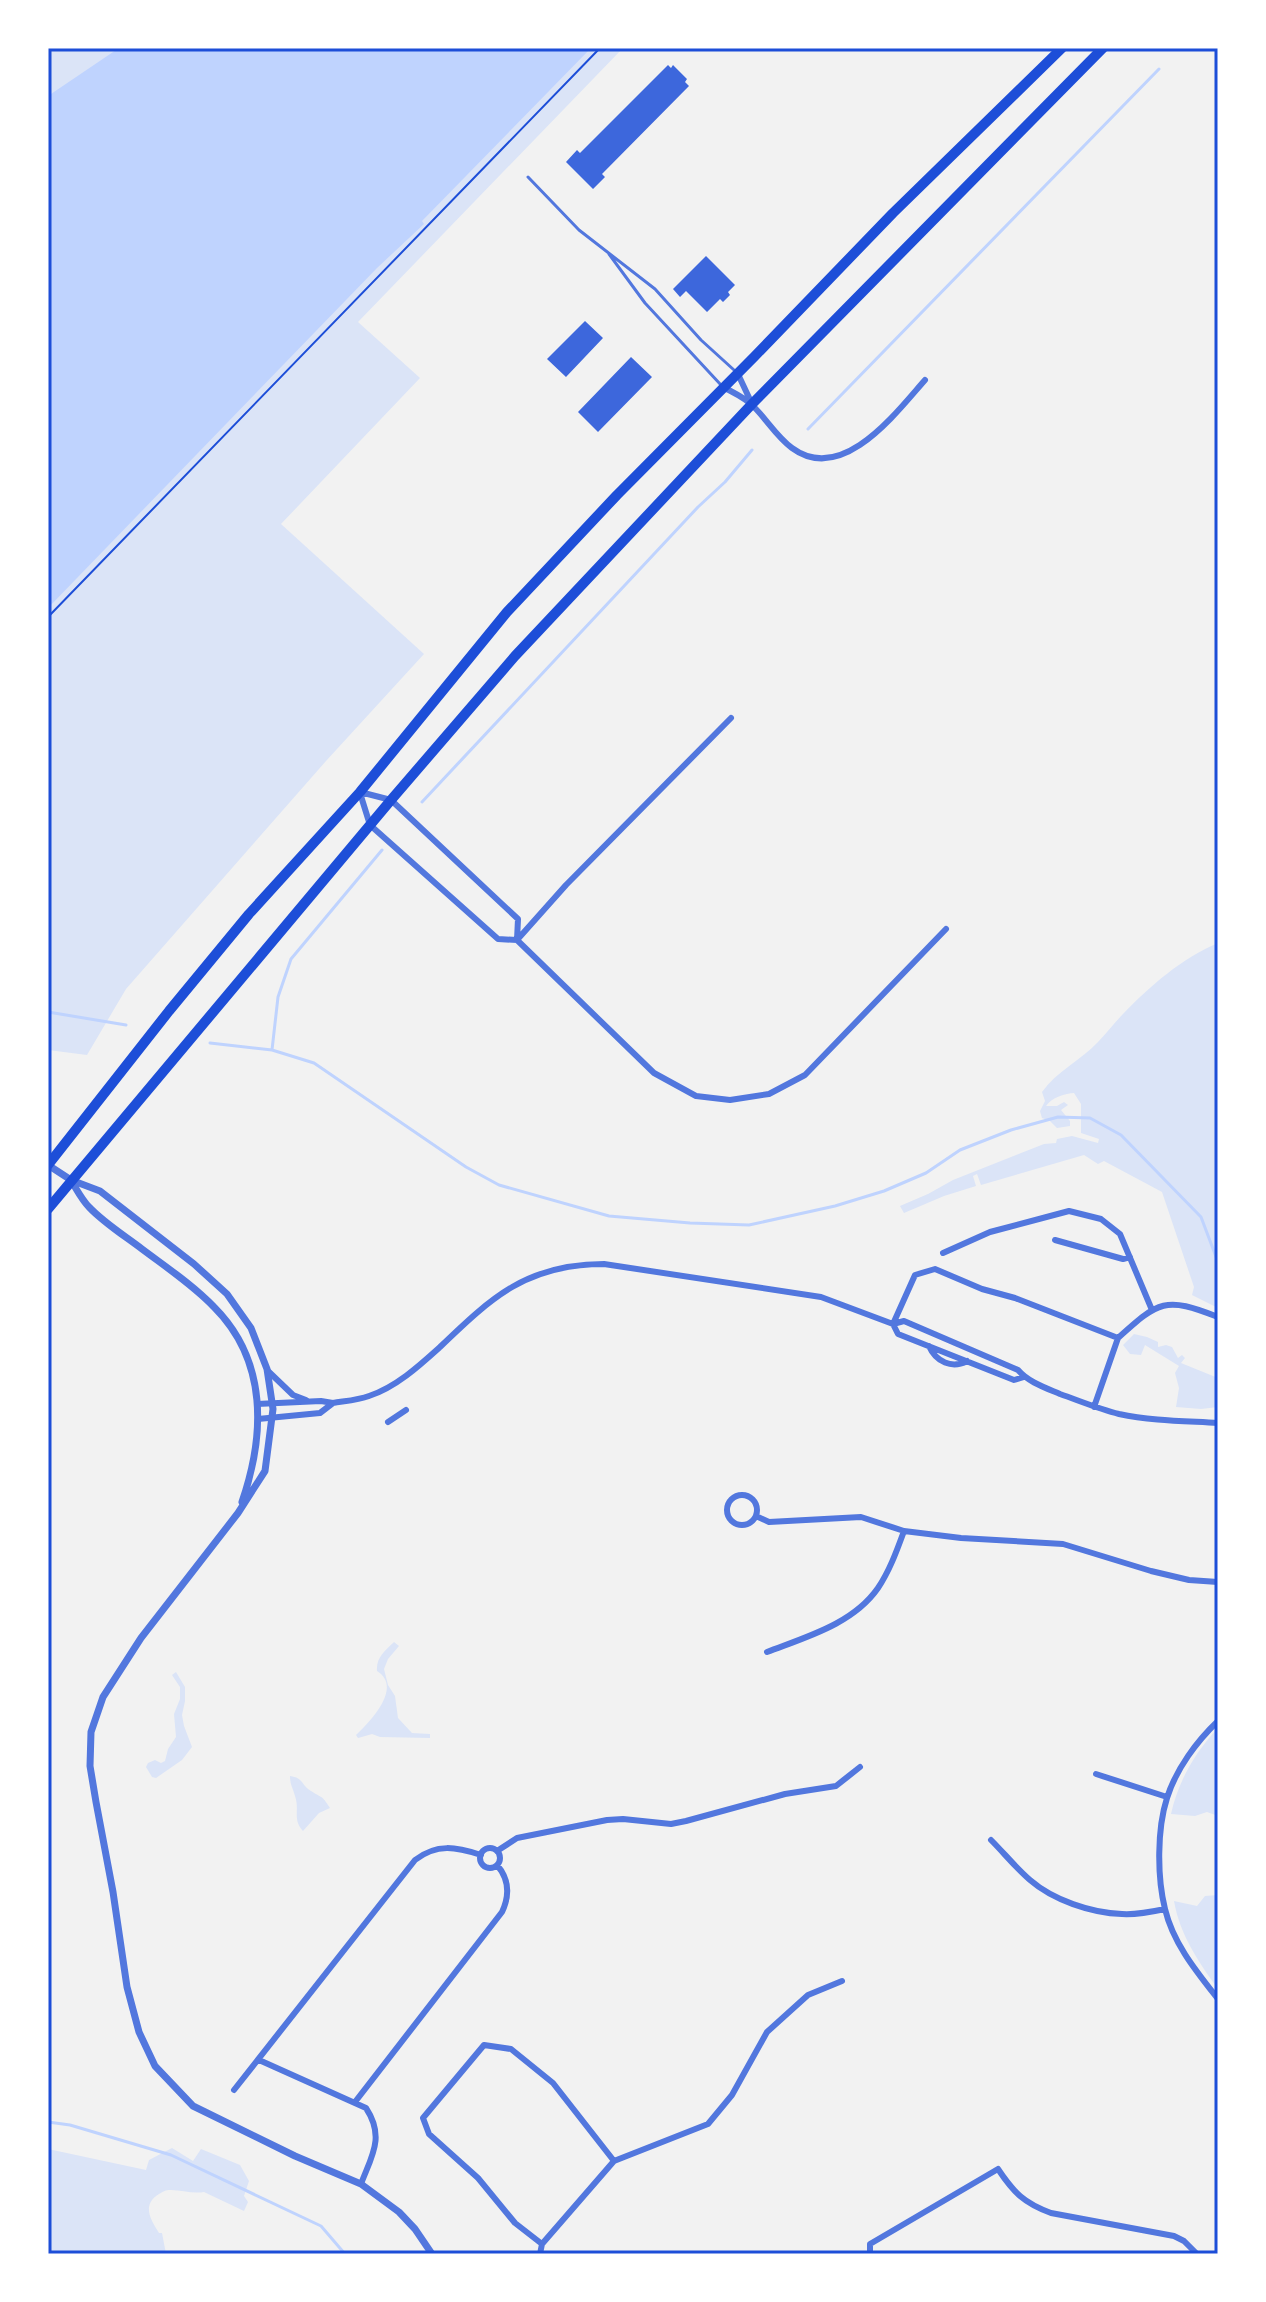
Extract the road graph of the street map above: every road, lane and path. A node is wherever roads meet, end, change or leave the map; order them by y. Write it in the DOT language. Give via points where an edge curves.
graph roads {
  1 [pos="600,48"];
  2 [pos="1062,48"];
  3 [pos="1103,48"];
  4 [pos="528,177"];
  5 [pos="607,251"];
  6 [pos="737,372"];
  7 [pos="925,380"];
  8 [pos="723,387"];
  9 [pos="752,404"];
  10 [pos="48,617"];
  11 [pos="731,718"];
  12 [pos="360,792"];
  13 [pos="391,800"];
  14 [pos="370,825"];
  15 [pos="946,929"];
  16 [pos="517,940"];
  17 [pos="48,1165"];
  18 [pos="71,1180"];
  19 [pos="48,1209"];
  20 [pos="1055,1240"];
  21 [pos="943,1253"];
  22 [pos="1130,1257"];
  23 [pos="1152,1310"];
  24 [pos="1218,1317"];
  25 [pos="893,1324"];
  26 [pos="1118,1338"];
  27 [pos="267,1369"];
  28 [pos="1024,1377"];
  29 [pos="309,1401"];
  30 [pos="272,1403"];
  31 [pos="333,1403"];
  32 [pos="257,1404"];
  33 [pos="1094,1407"];
  34 [pos="406,1410"];
  35 [pos="272,1417"];
  36 [pos="258,1419"];
  37 [pos="388,1422"];
  38 [pos="1218,1423"];
  39 [pos="238,1513"];
  40 [pos="756,1516"];
  41 [pos="904,1531"];
  42 [pos="1218,1582"];
  43 [pos="767,1652"];
  44 [pos="1218,1721"];
  45 [pos="860,1767"];
  46 [pos="1096,1774"];
  47 [pos="1167,1797"];
  48 [pos="991,1840"];
  49 [pos="497,1851"];
  50 [pos="481,1855"];
  51 [pos="497,1865"];
  52 [pos="1165,1909"];
  53 [pos="842,1981"];
  54 [pos="1218,1999"];
  55 [pos="259,2060"];
  56 [pos="234,2090"];
  57 [pos="355,2102"];
  58 [pos="614,2161"];
  59 [pos="361,2184"];
  60 [pos="542,2244"];
  61 [pos="432,2254"];
  62 [pos="540,2254"];
  63 [pos="870,2254"];
  64 [pos="1197,2254"];
  1 -- 10 [label="path"];
  2 -- 6 [label="highway"];
  3 -- 9 [label="highway"];
  4 -- 5 [label="lane"];
  5 -- 6 [label="lane" via="655,289"];
  5 -- 8 [label="lane" via="645,303"];
  6 -- 8 [label="highway"];
  6 -- 9 [label="street"];
  7 -- 9 [label="street" via="853,451 830,459 810,458 790,447"];
  8 -- 9 [label="street"];
  8 -- 12 [label="highway" via="507,612"];
  9 -- 13 [label="highway" via="515,656"];
  11 -- 16 [label="street"];
  12 -- 13 [label="street"];
  12 -- 14 [label="street"];
  12 -- 17 [label="highway" via="249,914"];
  13 -- 14 [label="highway"];
  13 -- 16 [label="street" via="518,919"];
  14 -- 16 [label="street" via="498,939"];
  14 -- 18 [label="highway"];
  15 -- 16 [label="street" via="805,1075 769,1094 730,1100 696,1096 654,1073"];
  17 -- 18 [label="street"];
  18 -- 19 [label="highway"];
  18 -- 27 [label="street" via="100,1191 227,1294 251,1328"];
  18 -- 32 [label="street" via="89,1207 215,1307 238,1337 252,1368"];
  20 -- 22 [label="street"];
  21 -- 22 [label="street" via="990,1232 1069,1211 1101,1219 1120,1234"];
  22 -- 23 [label="street"];
  23 -- 24 [label="street" via="1175,1304"];
  23 -- 26 [label="street"];
  25 -- 26 [label="street" via="915,1275 935,1269"];
  25 -- 28 [label="street" via="904,1321"];
  25 -- 28 [label="street" via="898,1334 1014,1380"];
  25 -- 31 [label="street" via="821,1297 583,1264 532,1276 505,1290 398,1381 370,1396"];
  26 -- 33 [label="street"];
  27 -- 29 [label="street" via="293,1395"];
  27 -- 30 [label="street"];
  28 -- 33 [label="street"];
  29 -- 30 [label="street"];
  29 -- 31 [label="street"];
  30 -- 32 [label="street"];
  30 -- 35 [label="street"];
  31 -- 35 [label="street" via="320,1413"];
  32 -- 36 [label="street"];
  33 -- 38 [label="street" via="1161,1420"];
  34 -- 37 [label="street"];
  35 -- 36 [label="street"];
  35 -- 39 [label="street" via="265,1471"];
  36 -- 39 [label="street" via="253,1470"];
  39 -- 59 [label="street" via="141,1638 103,1697 91,1732 90,1766 127,1987 155,2066 193,2106"];
  40 -- 40 [label="street" via="755,1502 747,1496 729,1502 727,1512 735,1523 749,1523"];
  40 -- 41 [label="street" via="769,1522 861,1517"];
  41 -- 42 [label="street" via="1063,1544 1151,1571"];
  41 -- 43 [label="street" via="891,1566 862,1607 836,1624"];
  44 -- 47 [label="street" via="1194,1747"];
  45 -- 49 [label="street" via="836,1786 686,1821 607,1820 517,1838"];
  46 -- 47 [label="street"];
  47 -- 52 [label="street" via="1160,1840"];
  48 -- 52 [label="street" via="1048,1893 1122,1914"];
  49 -- 50 [label="street" via="488,1848"];
  49 -- 51 [label="street"];
  50 -- 51 [label="street" via="486,1867"];
  50 -- 55 [label="street" via="452,1847 415,1860"];
  51 -- 57 [label="street" via="507,1882 502,1912"];
  52 -- 54 [label="street" via="1189,1962"];
  53 -- 58 [label="street" via="808,1995 767,2032 732,2095 708,2124"];
  55 -- 56 [label="street"];
  55 -- 57 [label="street"];
  57 -- 59 [label="street" via="372,2117 377,2139"];
  58 -- 60 [label="street"];
  58 -- 60 [label="street" via="553,2083 511,2049 484,2045 423,2118 429,2134"];
  59 -- 61 [label="street" via="399,2212"];
  60 -- 62 [label="street"];
  63 -- 64 [label="street" via="870,2244 998,2169 1033,2206 1174,2236"];
}
